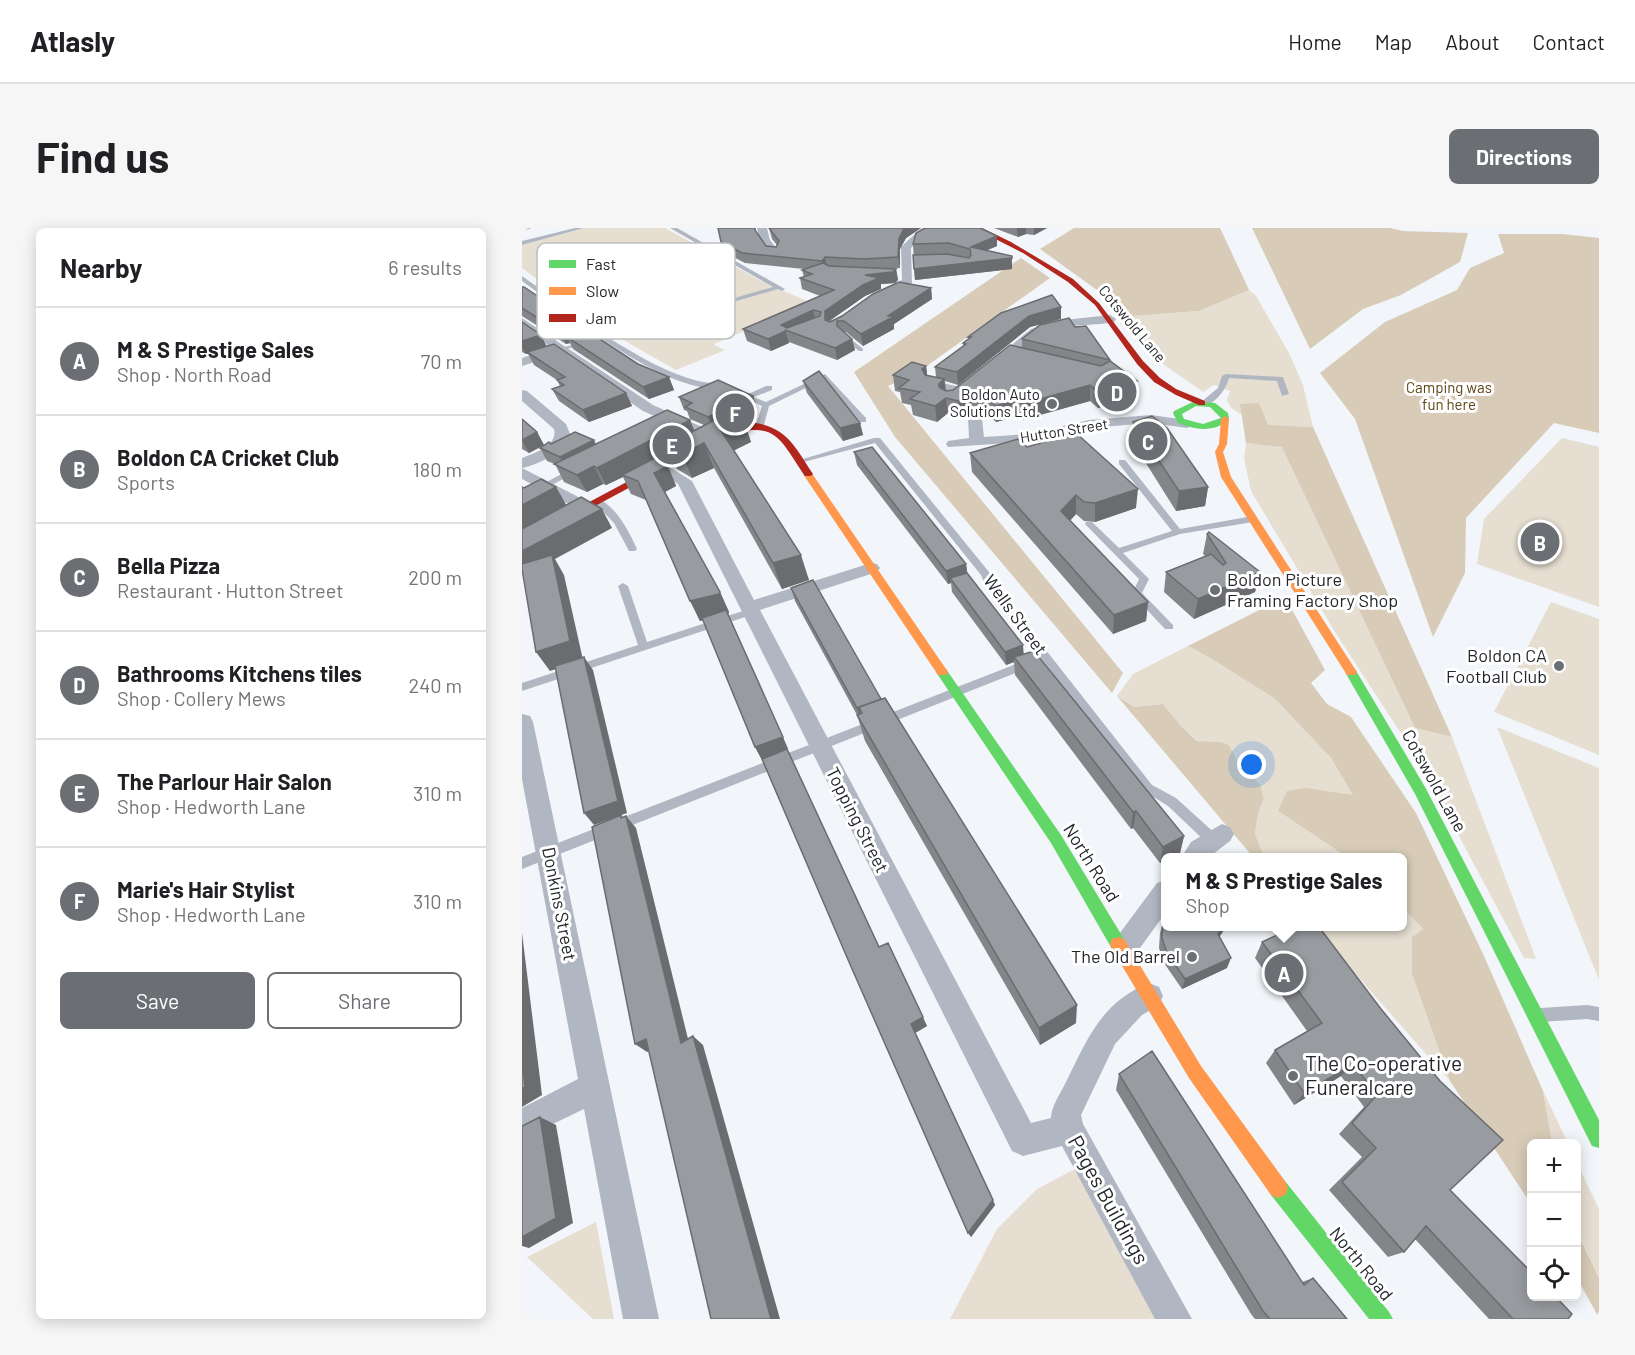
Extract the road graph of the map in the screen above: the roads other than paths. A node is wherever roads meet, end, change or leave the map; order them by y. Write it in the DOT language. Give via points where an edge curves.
graph roads {
  1 [pos="528,228"];
  2 [pos="581,228"];
  3 [pos="673,228"];
  4 [pos="762,228"];
  5 [pos="934,228"];
  6 [pos="977,228"];
  7 [pos="522,229"];
  8 [pos="522,243"];
  9 [pos="700,243"];
  10 [pos="775,247"];
  11 [pos="735,263"];
  12 [pos="522,278"];
  13 [pos="537,290"];
  14 [pos="537,291"];
  15 [pos="530,294"];
  16 [pos="735,301"];
  17 [pos="887,306"];
  18 [pos="1110,319"];
  19 [pos="522,322"];
  20 [pos="841,329"];
  21 [pos="537,333"];
  22 [pos="545,339"];
  23 [pos="595,339"];
  24 [pos="609,339"];
  25 [pos="560,350"];
  26 [pos="861,350"];
  27 [pos="1007,354"];
  28 [pos="1030,359"];
  29 [pos="522,362"];
  30 [pos="970,384"];
  31 [pos="933,385"];
  32 [pos="769,388"];
  33 [pos="1168,388"];
  34 [pos="522,394"];
  35 [pos="1285,394"];
  36 [pos="748,397"];
  37 [pos="949,400"];
  38 [pos="1203,403"];
  39 [pos="766,405"];
  40 [pos="1223,405"];
  41 [pos="1179,409"];
  42 [pos="975,418"];
  43 [pos="1151,419"];
  44 [pos="863,420"];
  45 [pos="1189,424"];
  46 [pos="765,426"];
  47 [pos="716,438"];
  48 [pos="977,442"];
  49 [pos="953,444"];
  50 [pos="1210,445"];
  51 [pos="800,460"];
  52 [pos="1122,462"];
  53 [pos="522,464"];
  54 [pos="581,467"];
  55 [pos="661,467"];
  56 [pos="522,473"];
  57 [pos="546,486"];
  58 [pos="522,498"];
  59 [pos="592,504"];
  60 [pos="1253,519"];
  61 [pos="1089,524"];
  62 [pos="1178,532"];
  63 [pos="522,542"];
  64 [pos="632,549"];
  65 [pos="1117,552"];
  66 [pos="872,568"];
  67 [pos="623,586"];
  68 [pos="749,610"];
  69 [pos="1169,627"];
  70 [pos="644,647"];
  71 [pos="1045,657"];
  72 [pos="522,687"];
  73 [pos="955,692"];
  74 [pos="522,722"];
  75 [pos="818,745"];
  76 [pos="1218,837"];
  77 [pos="549,853"];
  78 [pos="1197,853"];
  79 [pos="522,863"];
  80 [pos="1161,898"];
  81 [pos="1123,950"];
  82 [pos="1149,996"];
  83 [pos="1599,1014"];
  84 [pos="1536,1015"];
  85 [pos="595,1087"];
  86 [pos="522,1124"];
  87 [pos="1069,1129"];
  88 [pos="1599,1139"];
  89 [pos="641,1319"];
  90 [pos="1174,1319"];
  91 [pos="1382,1319"];
  1 -- 7 [label="street"];
  2 -- 8 [label="lane"];
  3 -- 9 [label="lane"];
  4 -- 10 [label="street"];
  5 -- 17 [label="street" via="901,247 911,260 902,274 909,278 905,283 867,303"];
  6 -- 18 [label="street, Cotswold Lane" via="1025,251 1069,280"];
  11 -- 16 [label="lane" via="782,289"];
  12 -- 13 [label="lane"];
  14 -- 15 [label="lane"];
  18 -- 27 [label="street" via="1035,332"];
  18 -- 33 [label="street, Cotswold Lane" via="1147,370"];
  19 -- 21 [label="street"];
  20 -- 26 [label="lane"];
  22 -- 25 [label="street"];
  23 -- 25 [label="lane"];
  24 -- 36 [label="lane" via="659,368 695,383 727,388"];
  25 -- 29 [label="street"];
  25 -- 47 [label="street" via="671,423"];
  27 -- 28 [label="street"];
  27 -- 30 [label="street"];
  30 -- 31 [label="street"];
  30 -- 37 [label="street"];
  32 -- 36 [label="lane"];
  33 -- 38 [label="street, Cotswold Lane"];
  33 -- 41 [label="street, Cotswold Lane"];
  34 -- 53 [label="street" via="564,432 556,446"];
  35 -- 40 [label="lane" via="1280,379 1226,376"];
  36 -- 39 [label="lane"];
  38 -- 40 [label="street, Cotswold Lane"];
  38 -- 41 [label="street"];
  39 -- 44 [label="lane" via="825,376"];
  39 -- 46 [label="lane"];
  40 -- 45 [label="street" via="1211,426"];
  40 -- 50 [label="street, Cotswold Lane" via="1223,444"];
  41 -- 43 [label="street, Hutton Street"];
  41 -- 45 [label="street, Cotswold Lane" via="1178,417"];
  42 -- 48 [label="street"];
  43 -- 45 [label="street, Hutton Street"];
  43 -- 48 [label="street, Hutton Street" via="1089,424 1027,438"];
  45 -- 50 [label="street, Cotswold Lane"];
  46 -- 47 [label="street" via="737,428"];
  46 -- 51 [label="street, North Road" via="779,432"];
  47 -- 55 [label="street"];
  48 -- 49 [label="street, Hutton Street"];
  50 -- 60 [label="street, Cotswold Lane"];
  51 -- 66 [label="street, North Road"];
  51 -- 71 [label="lane, Wells Street" via="877,440 986,574 989,585"];
  52 -- 62 [label="lane"];
  54 -- 57 [label="lane"];
  55 -- 59 [label="street"];
  55 -- 68 [label="street, Topping Street" via="684,481"];
  56 -- 57 [label="street"];
  57 -- 58 [label="lane"];
  57 -- 59 [label="street"];
  59 -- 63 [label="street"];
  59 -- 64 [label="lane" via="611,510"];
  60 -- 62 [label="lane"];
  60 -- 84 [label="street, Cotswold Lane" via="1332,640 1420,791"];
  61 -- 65 [label="lane"];
  62 -- 65 [label="lane"];
  65 -- 69 [label="lane" via="1144,579 1137,594"];
  66 -- 68 [label="street"];
  66 -- 73 [label="street, North Road"];
  67 -- 70 [label="lane"];
  68 -- 70 [label="lane"];
  68 -- 75 [label="street, Topping Street"];
  70 -- 72 [label="lane"];
  71 -- 73 [label="lane"];
  71 -- 76 [label="lane, Wells Street" via="1148,788"];
  73 -- 75 [label="lane"];
  73 -- 81 [label="street, North Road" via="1056,840"];
  74 -- 77 [label="street, Donkins Street"];
  75 -- 77 [label="lane"];
  75 -- 87 [label="street, Topping Street" via="1023,1140"];
  76 -- 78 [label="street"];
  77 -- 79 [label="lane"];
  77 -- 85 [label="street, Donkins Street"];
  80 -- 81 [label="street"];
  81 -- 82 [label="street, North Road"];
  82 -- 87 [label="street, Pages Buildings" via="1132,1005 1105,1034 1066,1114"];
  82 -- 91 [label="street, North Road" via="1220,1108 1287,1201"];
  83 -- 84 [label="lane"];
  84 -- 88 [label="street, Cotswold Lane"];
  85 -- 86 [label="street"];
  85 -- 89 [label="street, Donkins Street"];
  87 -- 90 [label="street, Pages Buildings"];
}
